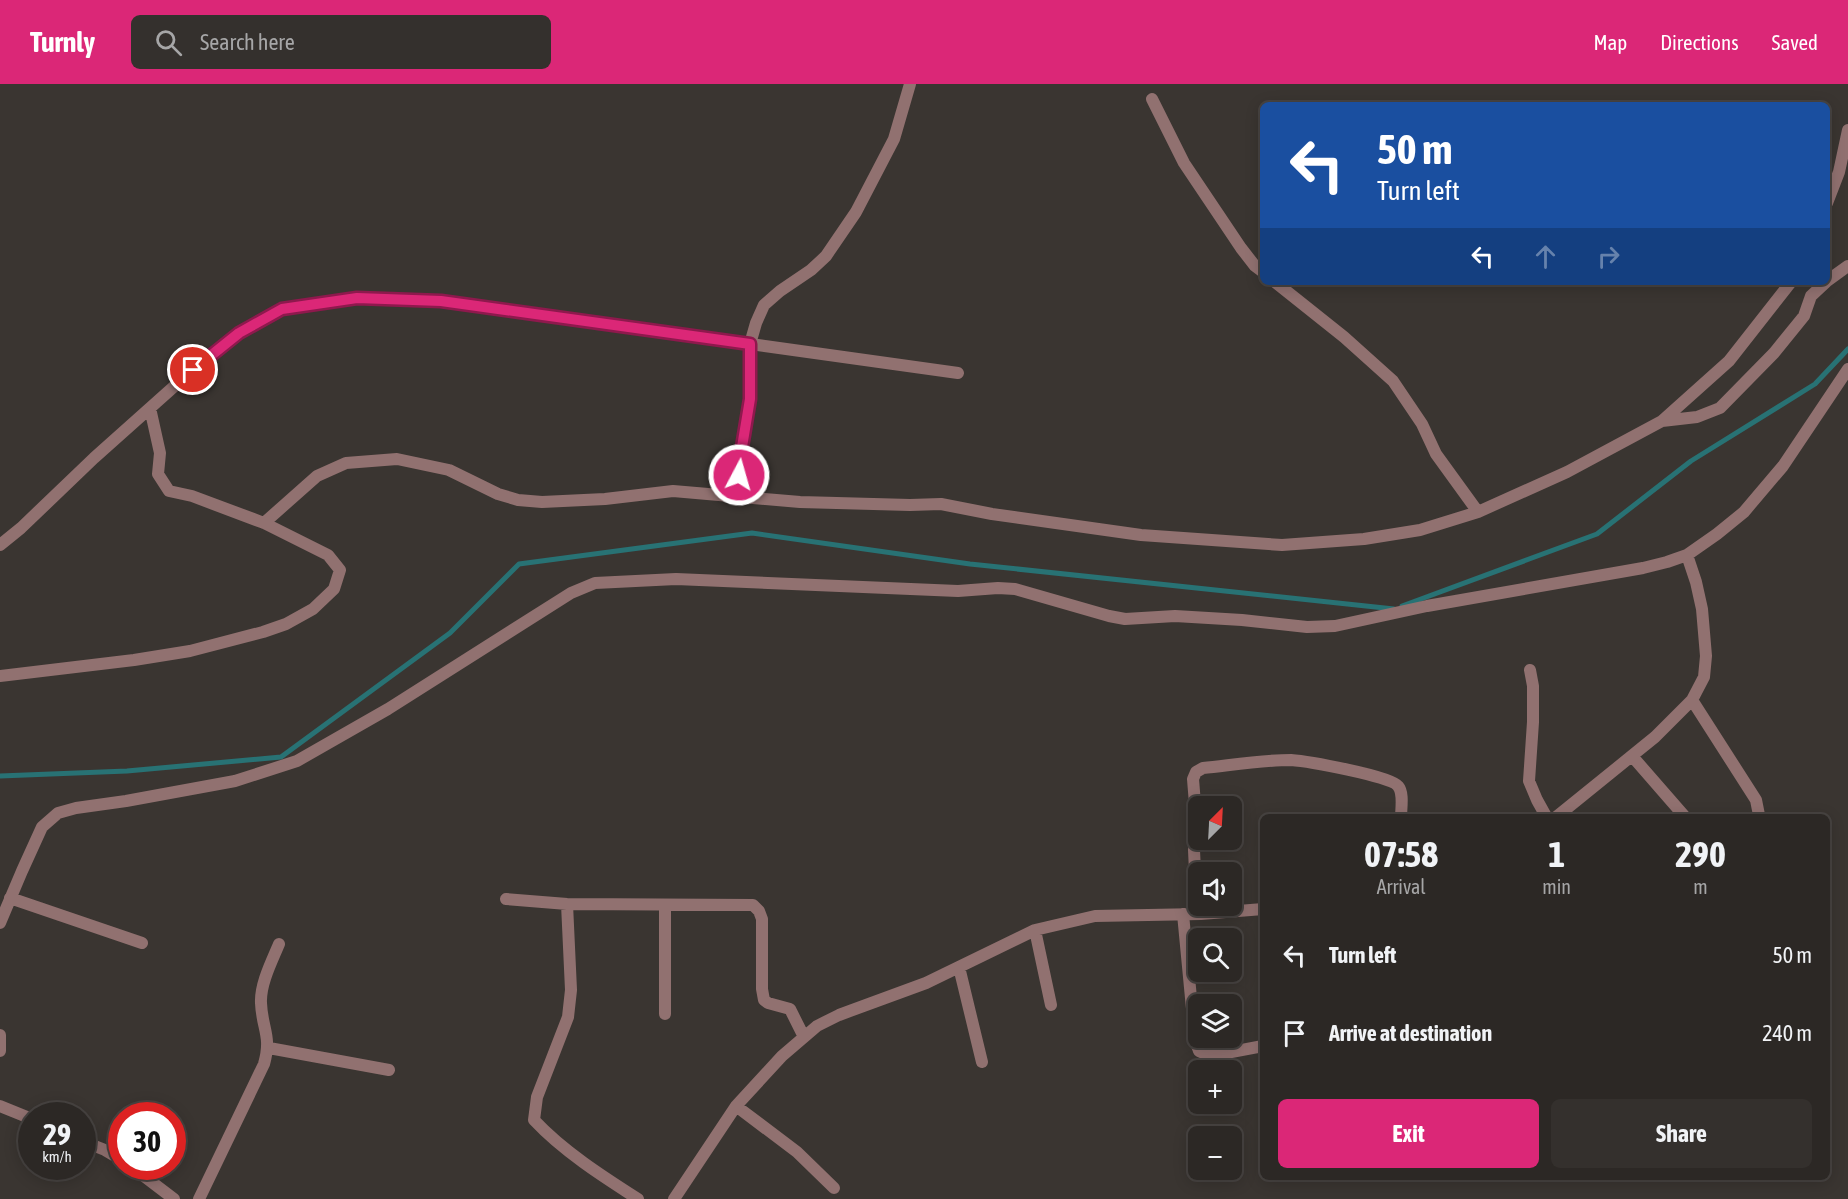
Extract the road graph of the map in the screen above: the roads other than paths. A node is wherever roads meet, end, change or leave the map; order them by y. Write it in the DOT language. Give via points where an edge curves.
graph roads {
  1 [pos="910,84"];
  2 [pos="1152,99"];
  3 [pos="1848,130"];
  4 [pos="1830,195"];
  5 [pos="1848,266"];
  6 [pos="1260,270"];
  7 [pos="1830,280"];
  8 [pos="1279,285"];
  9 [pos="1789,285"];
  10 [pos="1824,285"];
  11 [pos="750,344"];
  12 [pos="1848,369"];
  13 [pos="958,373"];
  14 [pos="1848,388"];
  15 [pos="1834,390"];
  16 [pos="150,408"];
  17 [pos="1662,421"];
  18 [pos="738,496"];
  19 [pos="1478,512"];
  20 [pos="264,523"];
  21 [pos="0,545"];
  22 [pos="1686,555"];
  23 [pos="1530,670"];
  24 [pos="0,676"];
  25 [pos="1692,700"];
  26 [pos="1632,756"];
  27 [pos="1401,814"];
  28 [pos="1545,814"];
  29 [pos="1559,814"];
  30 [pos="1683,814"];
  31 [pos="1758,814"];
  32 [pos="1195,862"];
  33 [pos="10,898"];
  34 [pos="506,899"];
  35 [pos="567,904"];
  36 [pos="665,905"];
  37 [pos="1242,909"];
  38 [pos="1260,909"];
  39 [pos="1188,913"];
  40 [pos="1183,914"];
  41 [pos="0,924"];
  42 [pos="1035,930"];
  43 [pos="142,943"];
  44 [pos="279,944"];
  45 [pos="959,967"];
  46 [pos="1051,1005"];
  47 [pos="665,1014"];
  48 [pos="0,1035"];
  49 [pos="804,1037"];
  50 [pos="1260,1047"];
  51 [pos="269,1048"];
  52 [pos="0,1051"];
  53 [pos="982,1062"];
  54 [pos="388,1070"];
  55 [pos="0,1106"];
  56 [pos="736,1106"];
  57 [pos="18,1113"];
  58 [pos="149,1180"];
  59 [pos="834,1188"];
  60 [pos="174,1199"];
  61 [pos="199,1199"];
  62 [pos="638,1199"];
  63 [pos="674,1199"];
  1 -- 11 [label="street" via="894,139 856,212 826,256 764,305"];
  2 -- 6 [label="street" via="1184,163"];
  3 -- 4 [label="street"];
  5 -- 7 [label="street"];
  8 -- 19 [label="street" via="1393,381 1422,424 1436,454"];
  9 -- 17 [label="street" via="1729,361"];
  10 -- 17 [label="street" via="1811,296 1804,316 1774,353 1720,408 1697,417"];
  11 -- 13 [label="street"];
  11 -- 16 [label="street" via="441,301 357,298 282,309 239,333"];
  11 -- 18 [label="street" via="750,399"];
  12 -- 15 [label="street"];
  14 -- 15 [label="street"];
  15 -- 22 [label="street" via="1783,466 1744,512"];
  16 -- 20 [label="street" via="160,453 158,474 169,491"];
  16 -- 21 [label="street"];
  17 -- 19 [label="street" via="1567,472"];
  18 -- 19 [label="street" via="800,502 941,504 1141,535 1282,545 1420,530"];
  18 -- 20 [label="street" via="673,491 534,502 498,494 449,470 397,459 346,463 318,476"];
  20 -- 24 [label="street" via="328,555 340,570 334,589 313,609 286,624 190,651"];
  22 -- 25 [label="street" via="1702,609 1706,656 1704,676"];
  22 -- 33 [label="street" via="1643,568 1335,626 1307,627 1176,616 1125,619 1015,589 936,591 676,579 595,583 571,592 388,709 297,761 235,781 57,813 42,828"];
  23 -- 28 [label="street" via="1533,722 1529,781"];
  25 -- 26 [label="street"];
  25 -- 31 [label="street" via="1756,800"];
  26 -- 29 [label="street"];
  26 -- 30 [label="street"];
  27 -- 32 [label="street" via="1400,788 1382,777 1291,760 1203,768 1193,779 1197,829"];
  33 -- 41 [label="street"];
  33 -- 43 [label="street"];
  34 -- 35 [label="street"];
  35 -- 36 [label="street"];
  35 -- 62 [label="street" via="571,990 568,1017 537,1097 534,1120 547,1134"];
  36 -- 47 [label="street"];
  36 -- 49 [label="street" via="753,905 762,920 764,1000 790,1009"];
  37 -- 38 [label="street"];
  39 -- 40 [label="street"];
  40 -- 42 [label="street" via="1095,916"];
  40 -- 50 [label="street" via="1199,1051 1210,1056"];
  42 -- 45 [label="street"];
  42 -- 46 [label="street"];
  44 -- 51 [label="street" via="261,1002"];
  45 -- 49 [label="street" via="839,1015"];
  45 -- 53 [label="street"];
  48 -- 52 [label="street"];
  49 -- 56 [label="street"];
  51 -- 54 [label="street"];
  51 -- 61 [label="street"];
  55 -- 57 [label="street"];
  56 -- 59 [label="street" via="797,1152"];
  56 -- 63 [label="street"];
  58 -- 60 [label="street"];
}
